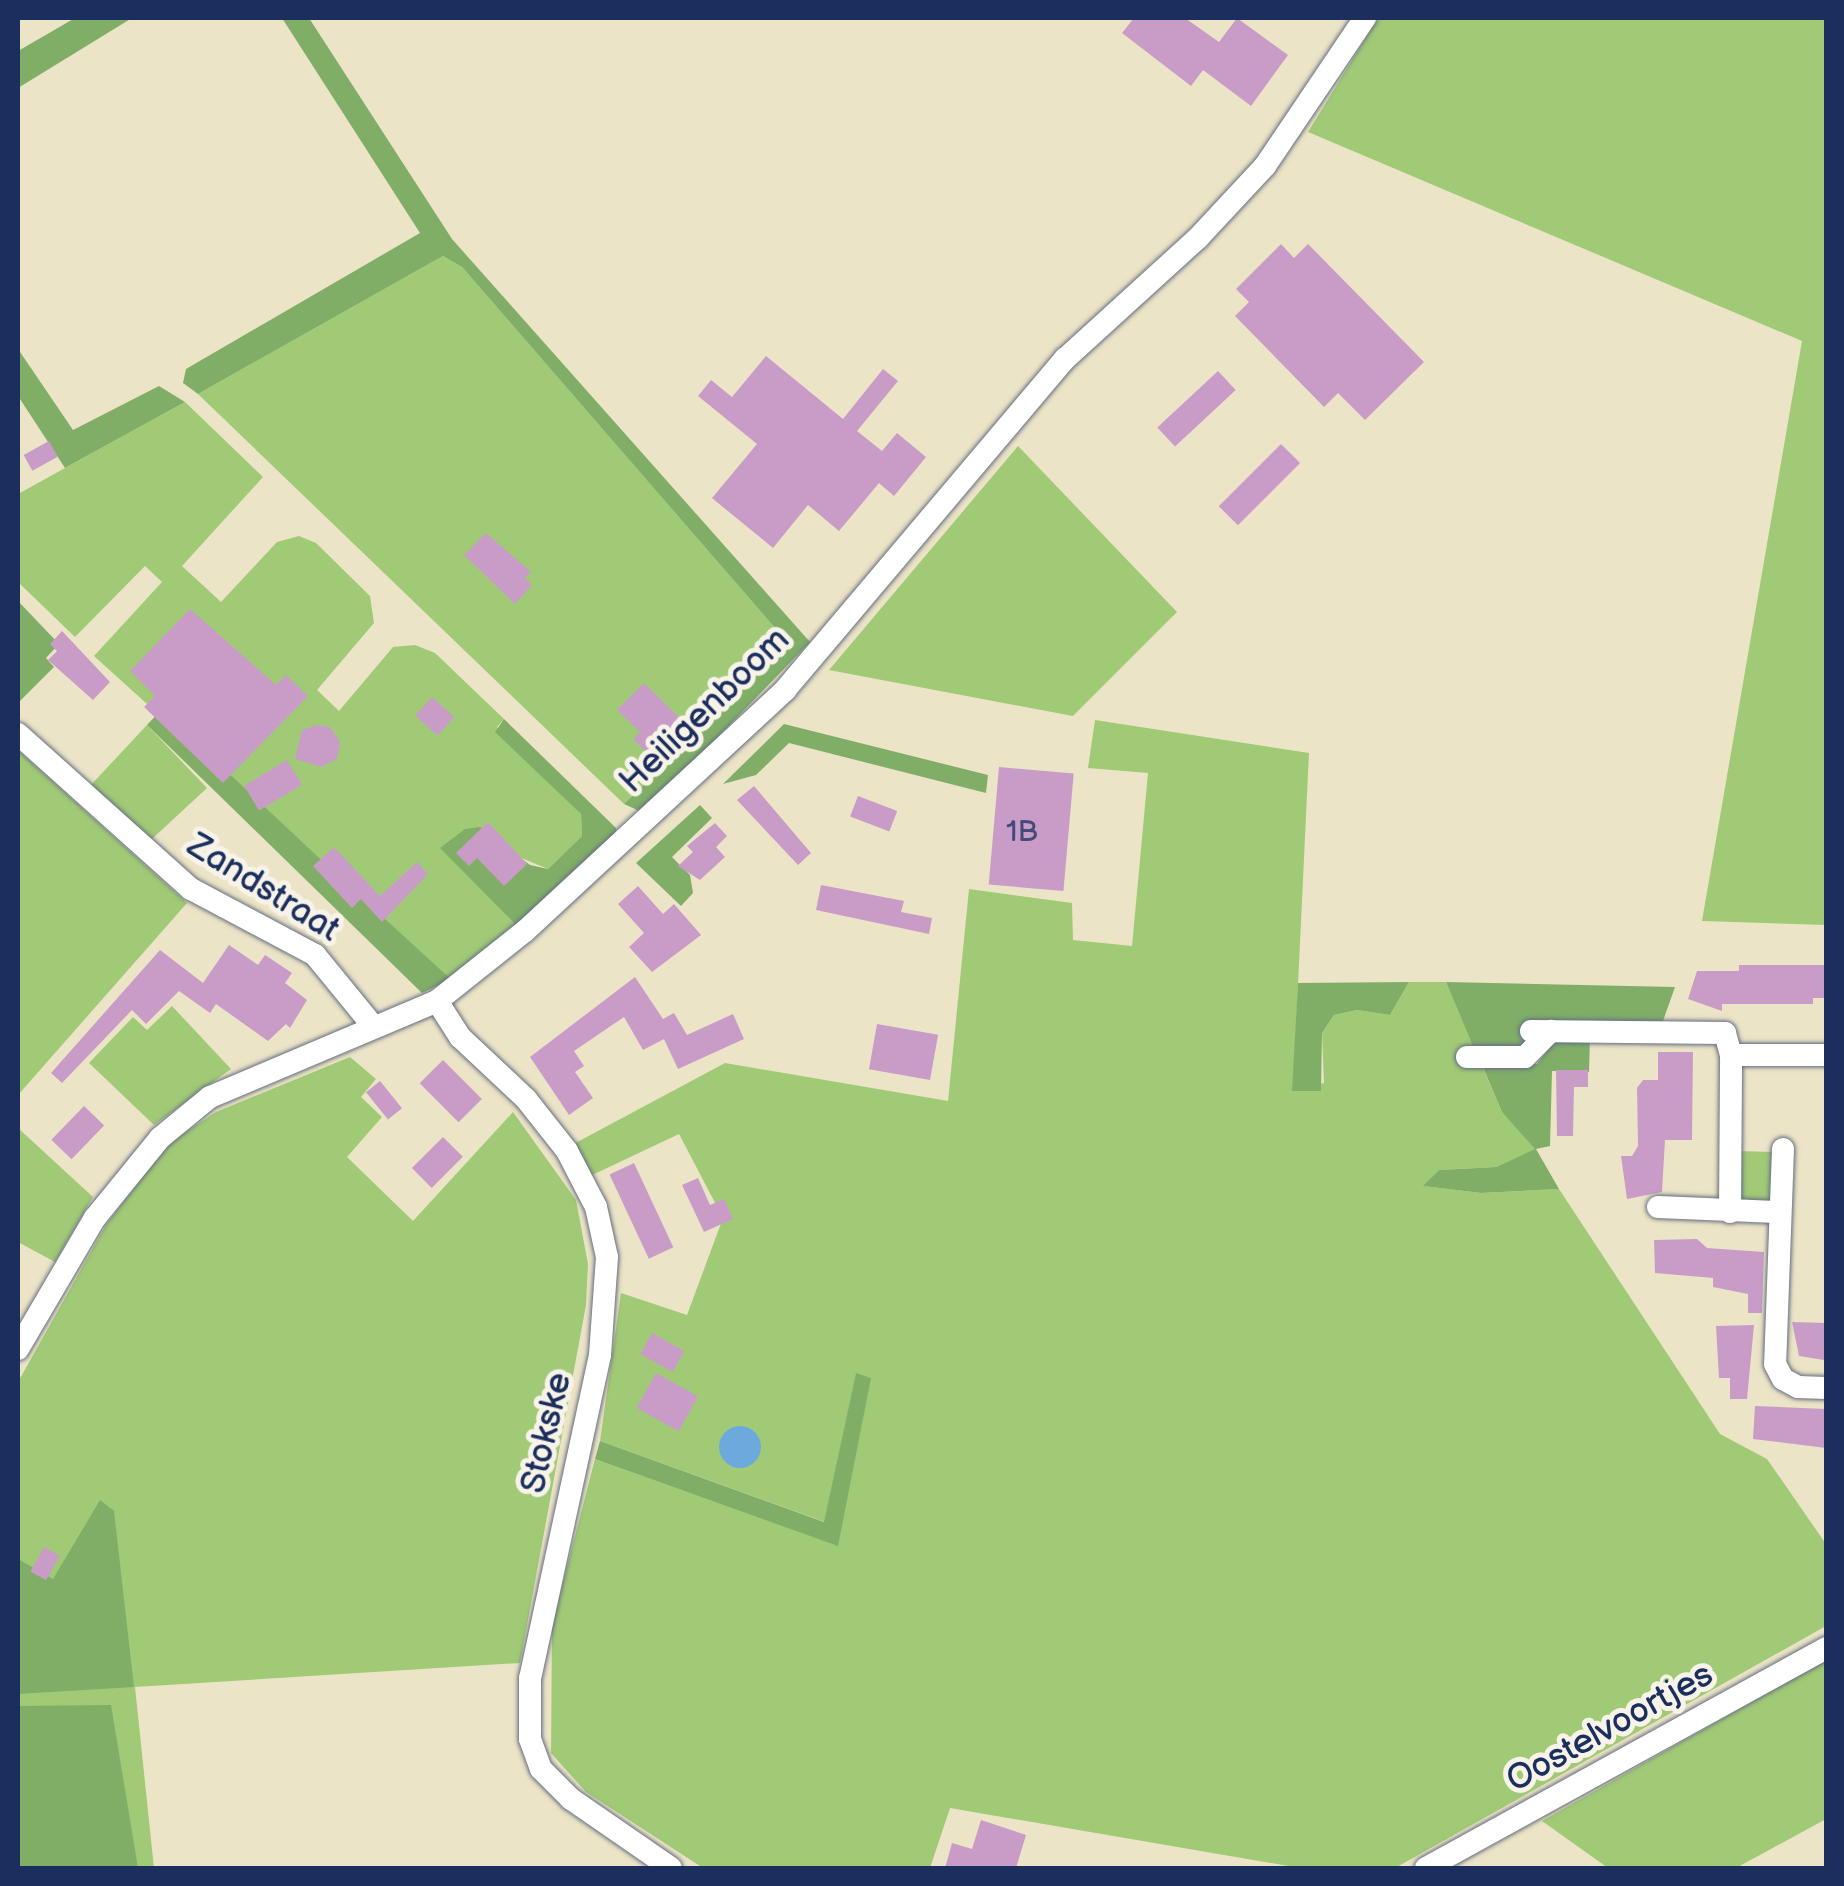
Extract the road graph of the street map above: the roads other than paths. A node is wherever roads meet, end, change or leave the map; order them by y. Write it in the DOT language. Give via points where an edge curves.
graph roads {
  1 [pos="1366,18"];
  2 [pos="18,734"];
  3 [pos="438,1001"];
  4 [pos="374,1027"];
  5 [pos="1826,1055"];
  6 [pos="1467,1056"];
  7 [pos="1731,1056"];
  8 [pos="1784,1149"];
  9 [pos="1658,1207"];
  10 [pos="1730,1212"];
  11 [pos="1777,1212"];
  12 [pos="18,1350"];
  13 [pos="1826,1388"];
  14 [pos="1826,1648"];
  15 [pos="671,1868"];
  16 [pos="1426,1868"];
  1 -- 3 [label="street, Heiligenboom" via="1265,166 1198,238 1065,359 785,690 526,931"];
  2 -- 4 [label="street, Zandstraat" via="191,889 315,955"];
  3 -- 4 [label="street, Heiligenboom"];
  3 -- 15 [label="street, Stokske" via="460,1037 526,1099 567,1151 596,1208 607,1257 600,1355 530,1678 530,1739 541,1768 571,1799"];
  4 -- 12 [label="street, Heiligenboom" via="210,1097 160,1138 95,1218"];
  5 -- 7 [label="street"];
  6 -- 7 [label="street" via="1525,1057 1541,1031 1724,1033"];
  7 -- 10 [label="street"];
  8 -- 11 [label="street"];
  9 -- 10 [label="street"];
  10 -- 11 [label="street"];
  11 -- 13 [label="street" via="1776,1364 1783,1380"];
  14 -- 16 [label="street, Oostelvoortjes"];
}
